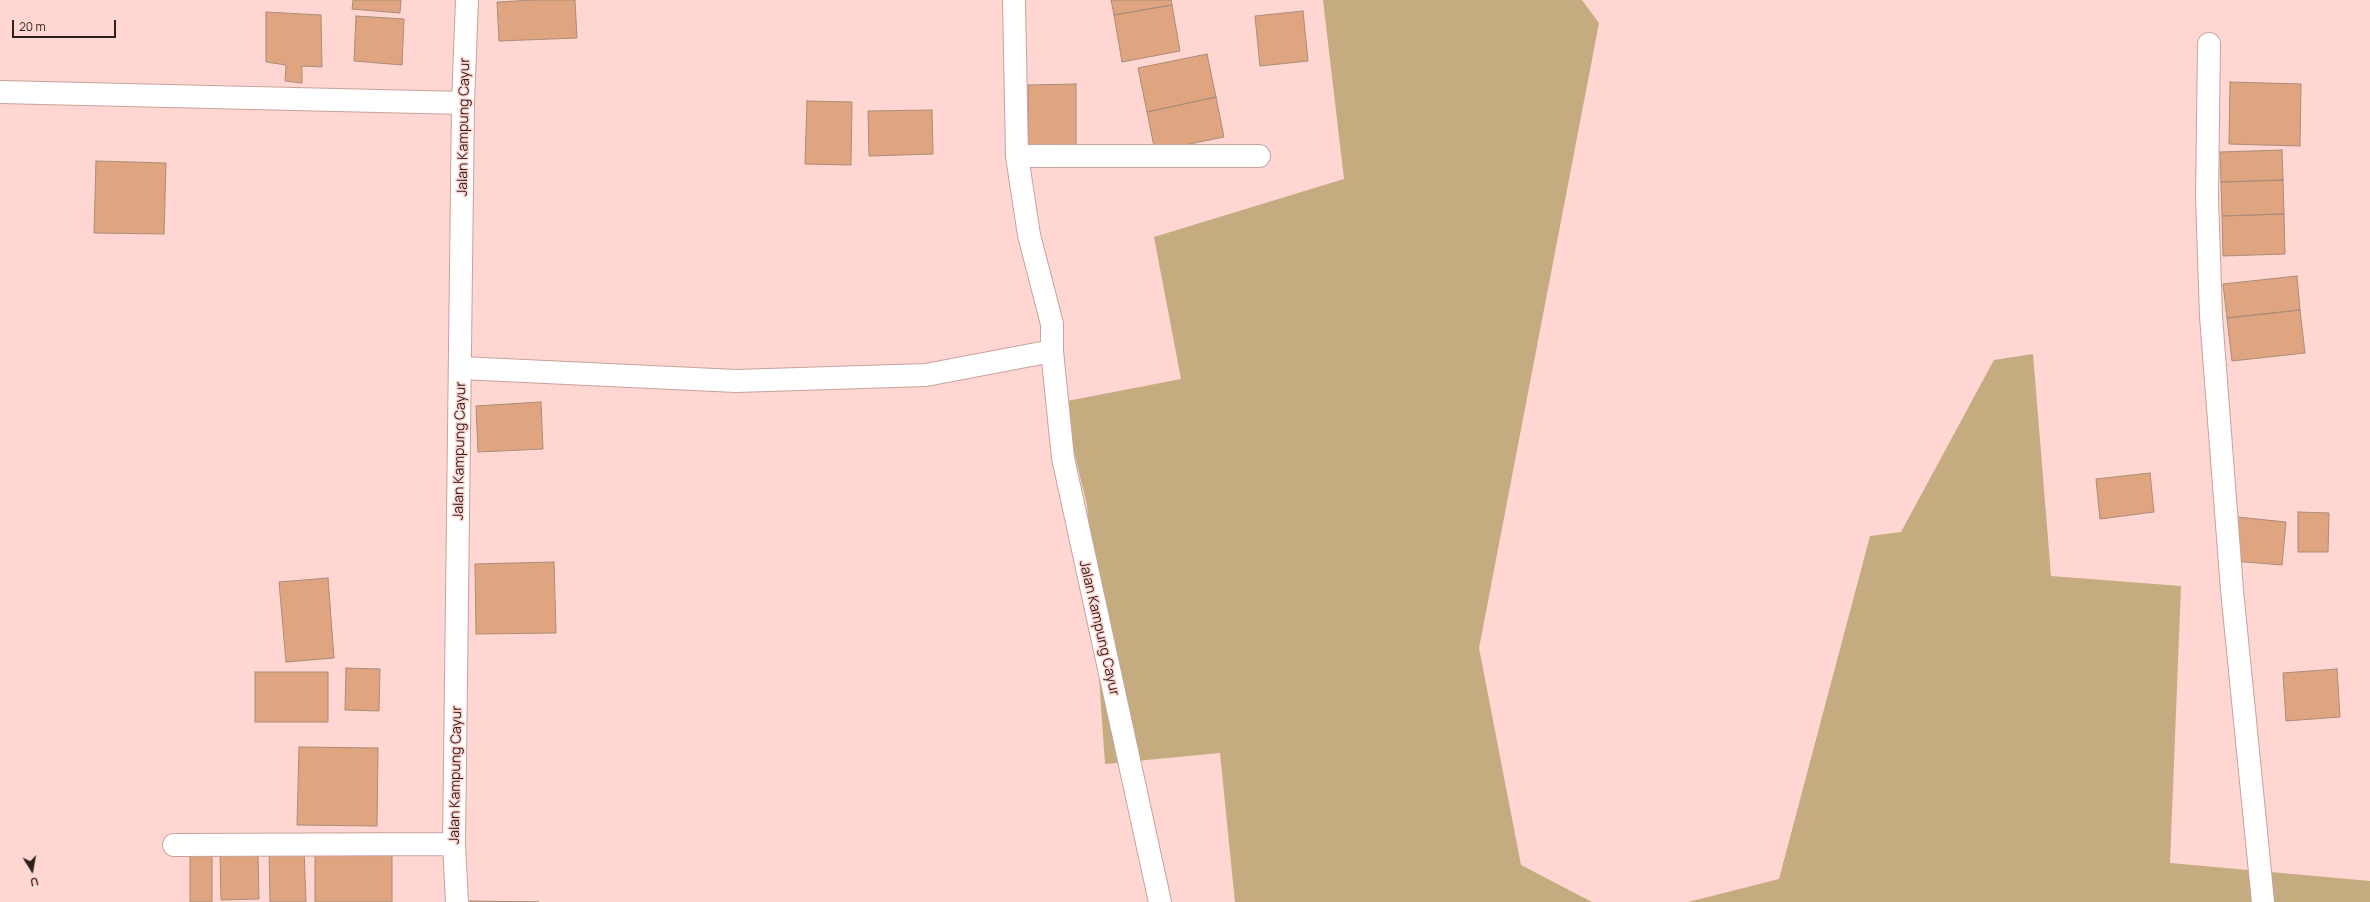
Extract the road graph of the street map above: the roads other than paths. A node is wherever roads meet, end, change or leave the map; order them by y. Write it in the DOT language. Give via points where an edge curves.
graph roads {
  1 [pos="467,0"];
  2 [pos="1014,0"];
  3 [pos="2210,44"];
  4 [pos="0,92"];
  5 [pos="463,103"];
  6 [pos="1017,156"];
  7 [pos="1258,156"];
  8 [pos="1052,352"];
  9 [pos="461,368"];
  10 [pos="454,844"];
  11 [pos="174,845"];
  12 [pos="457,902"];
  13 [pos="1160,902"];
  14 [pos="2263,902"];
  1 -- 5 [label="street, Jalan Kampung Cayur"];
  2 -- 6 [label="street, Jalan Kampung Cayur"];
  3 -- 14 [label="street" via="2207,198 2211,316 2232,590"];
  4 -- 5 [label="street"];
  5 -- 9 [label="street, Jalan Kampung Cayur"];
  6 -- 7 [label="street"];
  6 -- 8 [label="street, Jalan Kampung Cayur" via="1029,235 1052,324"];
  8 -- 9 [label="street" via="926,375 744,381"];
  8 -- 13 [label="street, Jalan Kampung Cayur" via="1063,458"];
  9 -- 10 [label="street, Jalan Kampung Cayur"];
  10 -- 11 [label="street"];
  10 -- 12 [label="street, Jalan Kampung Cayur"];
}
